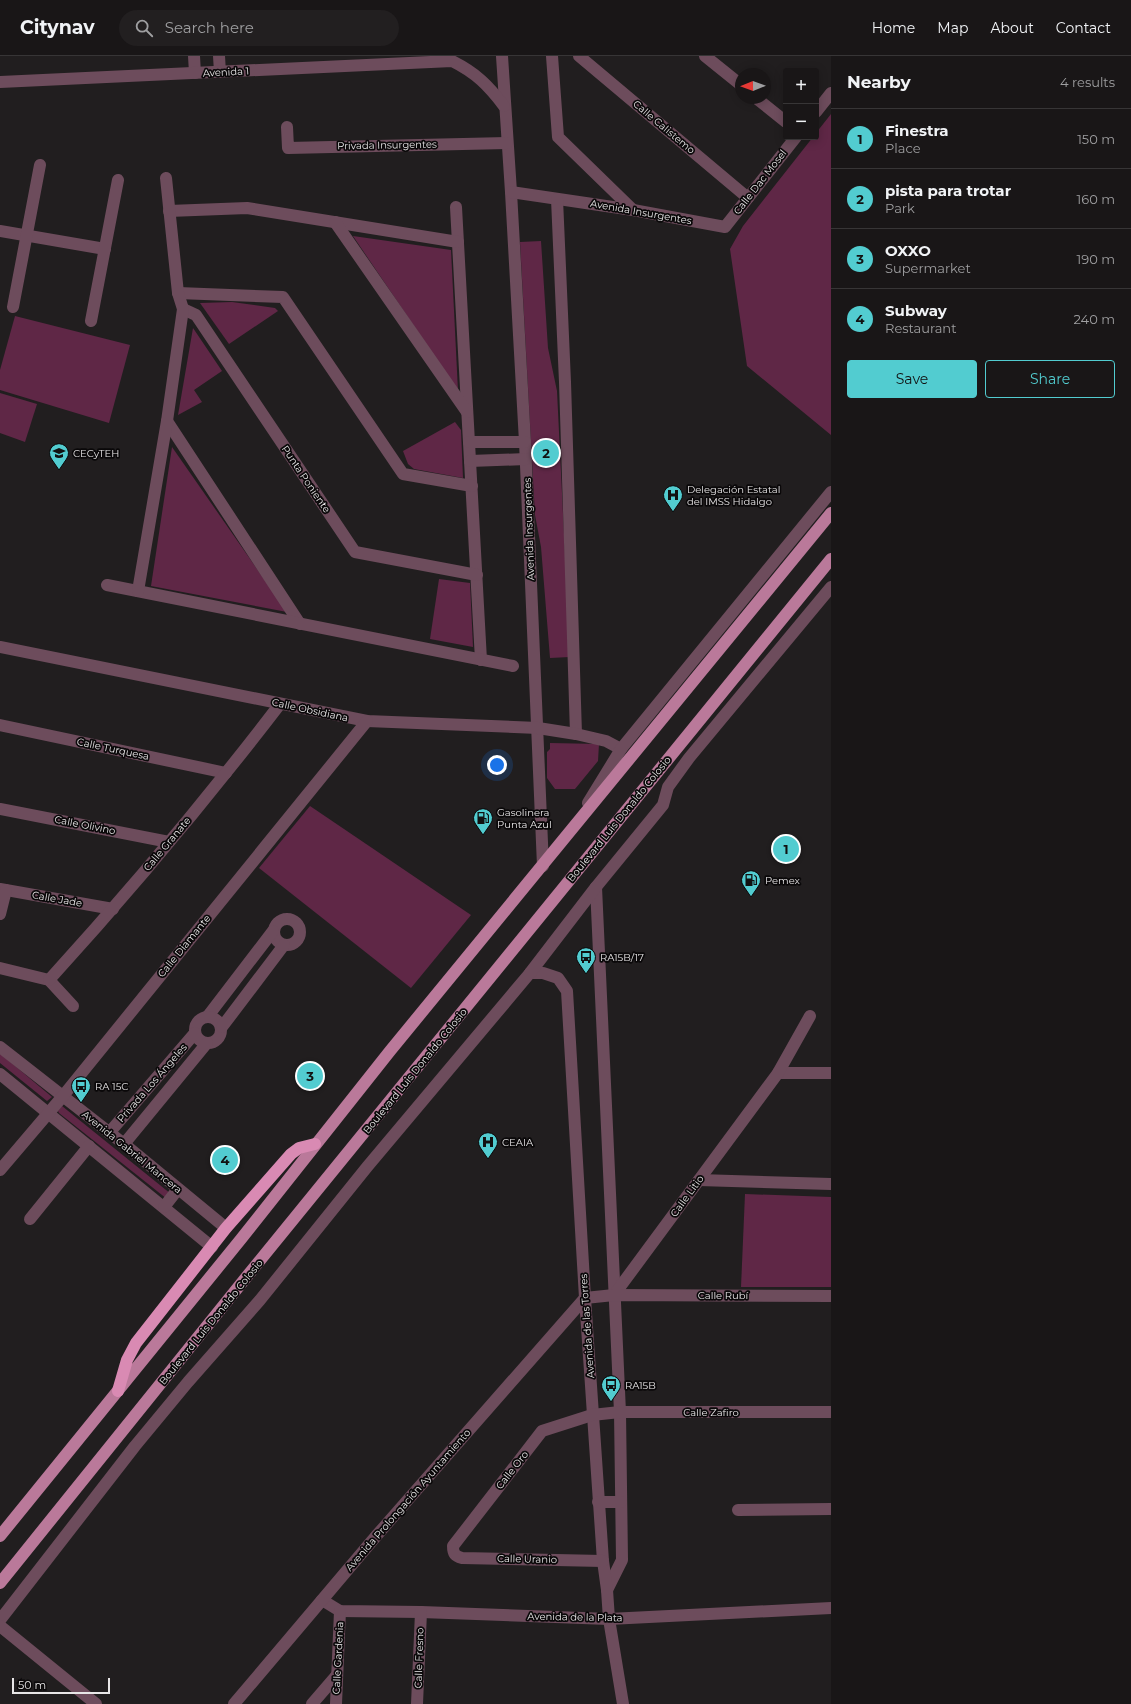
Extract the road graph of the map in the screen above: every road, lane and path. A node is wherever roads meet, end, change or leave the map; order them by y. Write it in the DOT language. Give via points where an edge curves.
graph roads {
  1 [pos="194,56"];
  2 [pos="219,56"];
  3 [pos="502,56"];
  4 [pos="552,56"];
  5 [pos="579,56"];
  6 [pos="705,56"];
  7 [pos="454,58"];
  8 [pos="220,72"];
  9 [pos="195,73"];
  10 [pos="735,80"];
  11 [pos="0,82"];
  12 [pos="831,93"];
  13 [pos="764,104"];
  14 [pos="504,106"];
  15 [pos="819,108"];
  16 [pos="783,120"];
  17 [pos="287,127"];
  18 [pos="794,140"];
  19 [pos="507,143"];
  20 [pos="40,165"];
  21 [pos="166,178"];
  22 [pos="118,180"];
  23 [pos="511,192"];
  24 [pos="556,198"];
  25 [pos="748,198"];
  26 [pos="456,207"];
  27 [pos="633,210"];
  28 [pos="169,211"];
  29 [pos="335,222"];
  30 [pos="725,227"];
  31 [pos="0,231"];
  32 [pos="27,236"];
  33 [pos="458,242"];
  34 [pos="105,250"];
  35 [pos="178,293"];
  36 [pos="13,307"];
  37 [pos="183,309"];
  38 [pos="91,321"];
  39 [pos="468,413"];
  40 [pos="167,421"];
  41 [pos="469,442"];
  42 [pos="525,442"];
  43 [pos="526,459"];
  44 [pos="470,461"];
  45 [pos="472,486"];
  46 [pos="831,492"];
  47 [pos="831,513"];
  48 [pos="831,559"];
  49 [pos="477,575"];
  50 [pos="107,585"];
  51 [pos="831,587"];
  52 [pos="138,591"];
  53 [pos="300,624"];
  54 [pos="0,647"];
  55 [pos="482,660"];
  56 [pos="513,666"];
  57 [pos="280,704"];
  58 [pos="367,721"];
  59 [pos="0,725"];
  60 [pos="538,728"];
  61 [pos="576,734"];
  62 [pos="621,749"];
  63 [pos="226,773"];
  64 [pos="0,809"];
  65 [pos="578,820"];
  66 [pos="170,842"];
  67 [pos="543,866"];
  68 [pos="596,887"];
  69 [pos="3,889"];
  70 [pos="113,909"];
  71 [pos="0,914"];
  72 [pos="274,931"];
  73 [pos="284,945"];
  74 [pos="0,968"];
  75 [pos="530,973"];
  76 [pos="50,980"];
  77 [pos="73,1006"];
  78 [pos="208,1016"];
  79 [pos="810,1016"];
  80 [pos="222,1027"];
  81 [pos="195,1033"];
  82 [pos="207,1043"];
  83 [pos="0,1047"];
  84 [pos="778,1072"];
  85 [pos="831,1073"];
  86 [pos="0,1074"];
  87 [pos="63,1096"];
  88 [pos="47,1113"];
  89 [pos="109,1133"];
  90 [pos="124,1144"];
  91 [pos="315,1144"];
  92 [pos="89,1146"];
  93 [pos="0,1170"];
  94 [pos="699,1180"];
  95 [pos="831,1184"];
  96 [pos="178,1189"];
  97 [pos="164,1207"];
  98 [pos="30,1219"];
  99 [pos="226,1228"];
  100 [pos="212,1247"];
  101 [pos="614,1295"];
  102 [pos="831,1296"];
  103 [pos="585,1298"];
  104 [pos="118,1391"];
  105 [pos="620,1412"];
  106 [pos="831,1412"];
  107 [pos="592,1415"];
  108 [pos="598,1502"];
  109 [pos="621,1502"];
  110 [pos="831,1509"];
  111 [pos="738,1510"];
  112 [pos="0,1536"];
  113 [pos="453,1553"];
  114 [pos="603,1561"];
  115 [pos="0,1583"];
  116 [pos="607,1590"];
  117 [pos="322,1600"];
  118 [pos="831,1608"];
  119 [pos="340,1611"];
  120 [pos="421,1612"];
  121 [pos="609,1619"];
  122 [pos="0,1620"];
  123 [pos="0,1626"];
  124 [pos="337,1675"];
  125 [pos="96,1704"];
  126 [pos="234,1704"];
  127 [pos="312,1704"];
  128 [pos="336,1704"];
  129 [pos="417,1704"];
  130 [pos="623,1704"];
  1 -- 9 [label="street"];
  2 -- 8 [label="street"];
  3 -- 14 [label="street, Avenida Insurgentes"];
  4 -- 27 [label="street" via="558,137"];
  5 -- 25 [label="street, Calle Calistemo"];
  6 -- 10 [label="street"];
  7 -- 8 [label="street, Avenida 1"];
  7 -- 14 [label="street, Avenida 1" via="479,76"];
  8 -- 9 [label="street, Avenida 1"];
  9 -- 11 [label="street, Avenida 1"];
  12 -- 15 [label="street"];
  13 -- 16 [label="street"];
  14 -- 19 [label="street, Avenida Insurgentes"];
  17 -- 19 [label="street, Privada Insurgentes" via="288,148"];
  18 -- 25 [label="street, Calle Dac Mosel"];
  19 -- 23 [label="street, Avenida Insurgentes"];
  20 -- 32 [label="street"];
  21 -- 28 [label="street"];
  22 -- 34 [label="street"];
  23 -- 24 [label="street, Avenida Insurgentes"];
  23 -- 42 [label="street, Avenida Insurgentes"];
  24 -- 27 [label="street, Avenida Insurgentes"];
  24 -- 61 [label="street"];
  25 -- 30 [label="street, Calle Dac Mosel"];
  26 -- 33 [label="street"];
  27 -- 30 [label="street, Avenida Insurgentes"];
  28 -- 29 [label="street" via="247,208"];
  28 -- 35 [label="street"];
  29 -- 33 [label="street"];
  29 -- 39 [label="street"];
  31 -- 32 [label="street"];
  32 -- 34 [label="street"];
  32 -- 36 [label="street"];
  33 -- 39 [label="street"];
  34 -- 38 [label="street"];
  35 -- 37 [label="street"];
  35 -- 45 [label="street" via="283,297 403,474"];
  37 -- 40 [label="street"];
  37 -- 49 [label="street, Punta Poniente" via="196,314 355,552"];
  39 -- 41 [label="street"];
  40 -- 52 [label="street"];
  40 -- 53 [label="street"];
  41 -- 42 [label="street"];
  41 -- 44 [label="street"];
  42 -- 43 [label="street, Avenida Insurgentes"];
  43 -- 44 [label="street"];
  43 -- 60 [label="street, Avenida Insurgentes"];
  44 -- 45 [label="street"];
  45 -- 49 [label="street"];
  46 -- 62 [label="street"];
  47 -- 65 [label="main road"];
  48 -- 115 [label="main road, Boulevard Luis Donaldo Colosio"];
  49 -- 55 [label="street"];
  50 -- 52 [label="street"];
  51 -- 68 [label="street" via="689,758 668,787 663,805"];
  52 -- 53 [label="street"];
  53 -- 55 [label="street"];
  54 -- 57 [label="street, Calle Obsidiana"];
  55 -- 56 [label="street"];
  57 -- 58 [label="street, Calle Obsidiana"];
  57 -- 63 [label="street, Calle Granate"];
  58 -- 60 [label="street, Calle Obsidiana"];
  58 -- 87 [label="street, Calle Diamante"];
  59 -- 63 [label="street, Calle Turquesa"];
  60 -- 61 [label="street, Calle Obsidiana"];
  60 -- 67 [label="street, Avenida Insurgentes"];
  61 -- 62 [label="street, Calle Obsidiana" via="606,741"];
  62 -- 65 [label="street"];
  63 -- 66 [label="street, Calle Granate"];
  64 -- 66 [label="street, Calle Olivino"];
  65 -- 67 [label="main road"];
  66 -- 70 [label="street, Calle Granate"];
  67 -- 91 [label="main road"];
  68 -- 75 [label="street"];
  68 -- 101 [label="street"];
  69 -- 70 [label="street, Calle Jade"];
  69 -- 71 [label="street"];
  70 -- 76 [label="street, Calle Granate"];
  72 -- 73 [label="street" via="278,942"];
  72 -- 73 [label="street" via="280,920 286,918 298,924 300,930 296,941"];
  72 -- 78 [label="street"];
  73 -- 80 [label="street"];
  74 -- 76 [label="street"];
  75 -- 103 [label="street, Avenida de las Torres" via="543,973 558,978 567,991"];
  75 -- 122 [label="street" via="367,1167 260,1300 135,1446"];
  76 -- 77 [label="street"];
  78 -- 80 [label="street" via="214,1017"];
  78 -- 81 [label="street" via="198,1021"];
  79 -- 84 [label="street, Calle Litio"];
  80 -- 82 [label="street" via="218,1039"];
  81 -- 82 [label="street" via="200,1040"];
  81 -- 89 [label="street, Privada Los Ángeles"];
  82 -- 90 [label="street, Privada Los Ángeles"];
  83 -- 87 [label="street, Avenida Gabriel Mancera"];
  84 -- 85 [label="street"];
  84 -- 94 [label="street, Calle Litio"];
  86 -- 88 [label="street"];
  87 -- 88 [label="street, Calle Diamante"];
  87 -- 89 [label="street, Avenida Gabriel Mancera"];
  88 -- 92 [label="street"];
  88 -- 93 [label="street, Calle Diamante"];
  89 -- 90 [label="street, Avenida Gabriel Mancera"];
  90 -- 96 [label="street, Avenida Gabriel Mancera"];
  91 -- 99 [label="highway" via="299,1148 291,1154"];
  91 -- 104 [label="main road"];
  92 -- 97 [label="street"];
  92 -- 98 [label="street"];
  94 -- 95 [label="street"];
  94 -- 101 [label="street, Calle Litio"];
  96 -- 97 [label="street"];
  96 -- 99 [label="street, Avenida Gabriel Mancera"];
  97 -- 100 [label="street"];
  99 -- 100 [label="highway"];
  100 -- 104 [label="highway" via="136,1343 127,1360"];
  101 -- 102 [label="street, Calle Rubí"];
  101 -- 103 [label="street"];
  101 -- 105 [label="street"];
  103 -- 107 [label="street, Avenida de las Torres"];
  103 -- 117 [label="street, Avenida Prolongación Ayuntamiento"];
  104 -- 112 [label="main road"];
  105 -- 106 [label="street, Calle Zafiro"];
  105 -- 107 [label="street, Calle Zafiro"];
  105 -- 109 [label="street"];
  107 -- 108 [label="street, Avenida de las Torres"];
  107 -- 113 [label="street, Calle Oro" via="542,1431 455,1543"];
  108 -- 109 [label="street"];
  108 -- 114 [label="street, Avenida de las Torres"];
  109 -- 116 [label="street" via="622,1560"];
  110 -- 111 [label="street"];
  113 -- 114 [label="street, Calle Uranio" via="462,1558"];
  114 -- 116 [label="street, Avenida de las Torres"];
  116 -- 121 [label="street, Avenida de las Torres"];
  117 -- 119 [label="street"];
  117 -- 126 [label="street, Avenida Prolongación Ayuntamiento"];
  118 -- 121 [label="street, Avenida de la Plata"];
  119 -- 120 [label="street, Avenida de la Plata"];
  119 -- 124 [label="street, Calle Gardenia"];
  120 -- 121 [label="street, Avenida de la Plata"];
  120 -- 129 [label="street, Calle Fresno"];
  121 -- 130 [label="street, Avenida de las Torres"];
  123 -- 125 [label="street"];
  124 -- 127 [label="street"];
  124 -- 128 [label="street, Calle Gardenia"];
}
